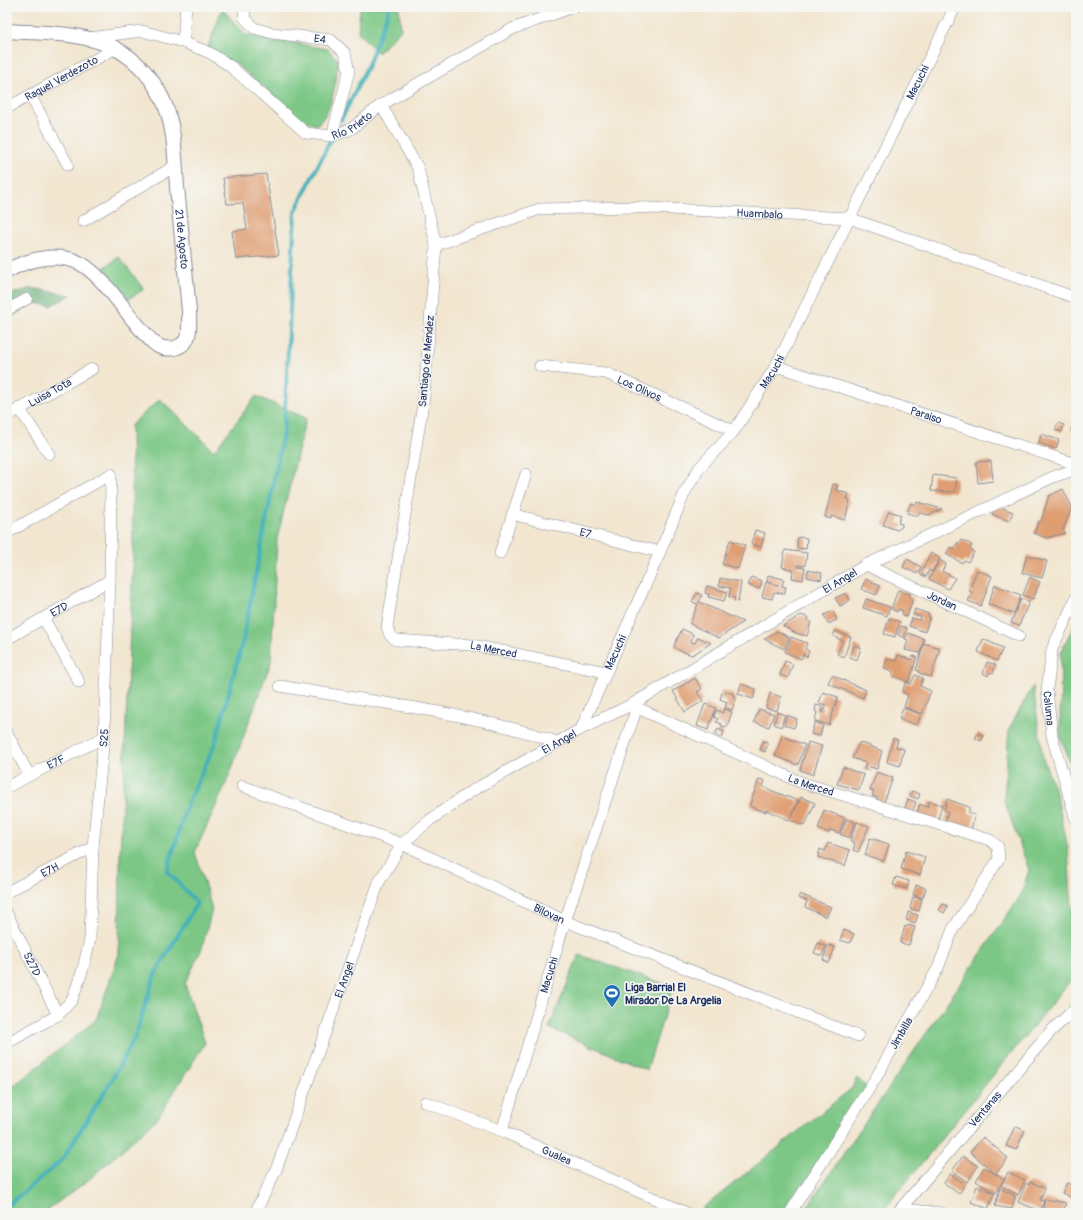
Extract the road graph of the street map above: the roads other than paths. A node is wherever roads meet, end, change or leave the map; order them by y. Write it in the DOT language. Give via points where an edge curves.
graph roads {
  1 [pos="186,7"];
  2 [pos="245,7"];
  3 [pos="573,7"];
  4 [pos="955,7"];
  5 [pos="7,31"];
  6 [pos="88,38"];
  7 [pos="183,42"];
  8 [pos="116,48"];
  9 [pos="30,95"];
  10 [pos="381,105"];
  11 [pos="7,108"];
  12 [pos="332,136"];
  13 [pos="68,165"];
  14 [pos="176,166"];
  15 [pos="849,218"];
  16 [pos="83,221"];
  17 [pos="436,245"];
  18 [pos="7,271"];
  19 [pos="1076,298"];
  20 [pos="27,299"];
  21 [pos="7,310"];
  22 [pos="540,366"];
  23 [pos="776,366"];
  24 [pos="92,369"];
  25 [pos="19,408"];
  26 [pos="7,416"];
  27 [pos="734,431"];
  28 [pos="49,454"];
  29 [pos="1076,464"];
  30 [pos="1076,469"];
  31 [pos="526,474"];
  32 [pos="512,514"];
  33 [pos="7,533"];
  34 [pos="660,552"];
  35 [pos="500,553"];
  36 [pos="866,565"];
  37 [pos="110,580"];
  38 [pos="1076,598"];
  39 [pos="44,618"];
  40 [pos="387,627"];
  41 [pos="1019,636"];
  42 [pos="7,638"];
  43 [pos="606,672"];
  44 [pos="79,682"];
  45 [pos="280,686"];
  46 [pos="634,706"];
  47 [pos="581,729"];
  48 [pos="7,732"];
  49 [pos="104,737"];
  50 [pos="557,742"];
  51 [pos="29,775"];
  52 [pos="242,786"];
  53 [pos="7,787"];
  54 [pos="1076,820"];
  55 [pos="402,844"];
  56 [pos="93,848"];
  57 [pos="998,848"];
  58 [pos="7,892"];
  59 [pos="7,914"];
  60 [pos="565,921"];
  61 [pos="1076,1008"];
  62 [pos="58,1015"];
  63 [pos="858,1036"];
  64 [pos="7,1042"];
  65 [pos="425,1102"];
  66 [pos="502,1131"];
  67 [pos="899,1211"];
  68 [pos="255,1213"];
  69 [pos="687,1213"];
  70 [pos="790,1213"];
  71 [pos="942,1213"];
  1 -- 7 [label="street"];
  2 -- 12 [label="street, E4" via="244,17 254,28 272,33 331,40 345,52 348,71"];
  3 -- 10 [label="street, Río Prieto" via="512,29"];
  4 -- 15 [label="street, Macuchi"];
  5 -- 6 [label="street, 21 de Agosto"];
  6 -- 7 [label="street, Río Prieto" via="142,31"];
  6 -- 8 [label="street, 21 de Agosto"];
  7 -- 12 [label="street, Río Prieto" via="230,66 306,133"];
  8 -- 9 [label="street, Raquel Verdezoto"];
  8 -- 14 [label="street, 21 de Agosto" via="140,67 162,97 171,126"];
  9 -- 11 [label="street, Raquel Verdezoto"];
  9 -- 13 [label="street"];
  10 -- 12 [label="street, Río Prieto" via="350,129"];
  10 -- 17 [label="street, Santiago de Mendez" via="418,168"];
  14 -- 16 [label="street"];
  14 -- 18 [label="street, 21 de Agosto" via="189,311 188,336 181,345 165,349 153,343 102,284 75,261 52,258 36,260 21,263"];
  15 -- 17 [label="street, Huambalo" via="630,207 540,209"];
  15 -- 19 [label="street, Huambalo"];
  15 -- 23 [label="street, Macuchi"];
  17 -- 40 [label="street, Santiago de Mendez" via="424,397"];
  20 -- 21 [label="street"];
  22 -- 27 [label="street, Los Olivos" via="606,373"];
  23 -- 27 [label="street, Macuchi"];
  23 -- 29 [label="street, Paraiso"];
  24 -- 25 [label="street, Luisa Tota"];
  25 -- 26 [label="street, Luisa Tota"];
  25 -- 28 [label="street"];
  27 -- 34 [label="street, Macuchi" via="700,467 685,492"];
  30 -- 36 [label="street, El Angel" via="1052,477"];
  31 -- 32 [label="street"];
  32 -- 34 [label="street, E7"];
  32 -- 35 [label="street"];
  33 -- 37 [label="street, S25" via="111,474"];
  34 -- 43 [label="street, Macuchi"];
  36 -- 41 [label="street, Jordan"];
  36 -- 46 [label="street, El Angel"];
  37 -- 39 [label="street, E7D"];
  37 -- 49 [label="street, S25"];
  38 -- 54 [label="street, Caluma" via="1052,649 1047,690 1052,736"];
  39 -- 42 [label="street, E7D"];
  39 -- 44 [label="street"];
  40 -- 43 [label="street, La Merced" via="390,636 396,640 472,645"];
  43 -- 47 [label="street, Macuchi"];
  45 -- 50 [label="street" via="474,720 528,732"];
  46 -- 47 [label="street, El Angel"];
  46 -- 57 [label="street, La Merced" via="800,782 990,840"];
  46 -- 60 [label="street, Macuchi"];
  47 -- 50 [label="street, El Angel"];
  48 -- 51 [label="street"];
  49 -- 51 [label="street, E7F"];
  49 -- 56 [label="street, S25"];
  50 -- 55 [label="street, El Angel" via="470,792 430,820"];
  51 -- 53 [label="street, E7F"];
  52 -- 55 [label="street, Bilovan"];
  55 -- 60 [label="street, Bilovan"];
  55 -- 68 [label="street, El Angel" via="379,882 276,1170"];
  56 -- 58 [label="street, E7H"];
  56 -- 62 [label="street, S25" via="90,940 72,1000"];
  57 -- 70 [label="street, Jimbilla" via="999,859 953,929 938,968 877,1076"];
  59 -- 62 [label="street, S27D"];
  60 -- 63 [label="street, Bilovan"];
  60 -- 66 [label="street, Macuchi"];
  61 -- 67 [label="street, Ventanas" via="1051,1031"];
  62 -- 64 [label="street"];
  65 -- 66 [label="street, Gualea"];
  66 -- 69 [label="street, Gualea"];
  67 -- 71 [label="street"];
}
